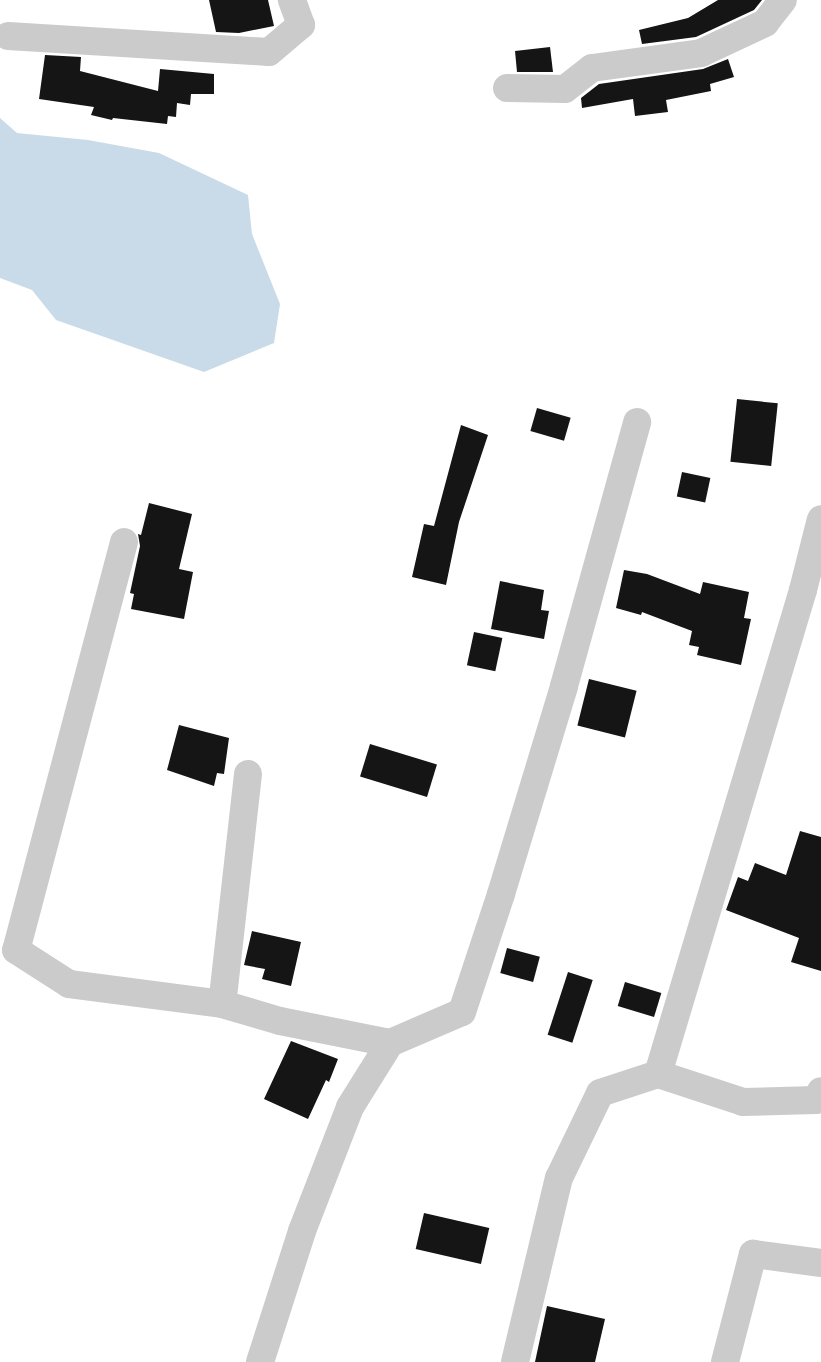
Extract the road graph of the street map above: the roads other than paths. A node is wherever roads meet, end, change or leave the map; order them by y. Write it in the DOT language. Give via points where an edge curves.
graph roads {
  1 [pos="292,0"];
  2 [pos="783,0"];
  3 [pos="8,36"];
  4 [pos="508,88"];
  5 [pos="637,422"];
  6 [pos="821,519"];
  7 [pos="124,542"];
  8 [pos="248,774"];
  9 [pos="222,1004"];
  10 [pos="390,1043"];
  11 [pos="658,1074"];
  12 [pos="821,1091"];
  13 [pos="821,1264"];
  14 [pos="260,1362"];
  15 [pos="515,1362"];
  16 [pos="725,1362"];
  1 -- 3 [label="street" via="301,25 269,52"];
  2 -- 4 [label="street" via="765,23 701,53 592,68 565,89"];
  5 -- 10 [label="street" via="564,686 462,1012"];
  6 -- 11 [label="street"];
  7 -- 9 [label="street" via="16,950 69,984"];
  8 -- 9 [label="street"];
  9 -- 10 [label="street"];
  10 -- 14 [label="street" via="349,1107 302,1231"];
  11 -- 12 [label="street" via="743,1102 816,1100"];
  11 -- 15 [label="street" via="600,1093 559,1178"];
  13 -- 16 [label="street" via="752,1254"];
}
